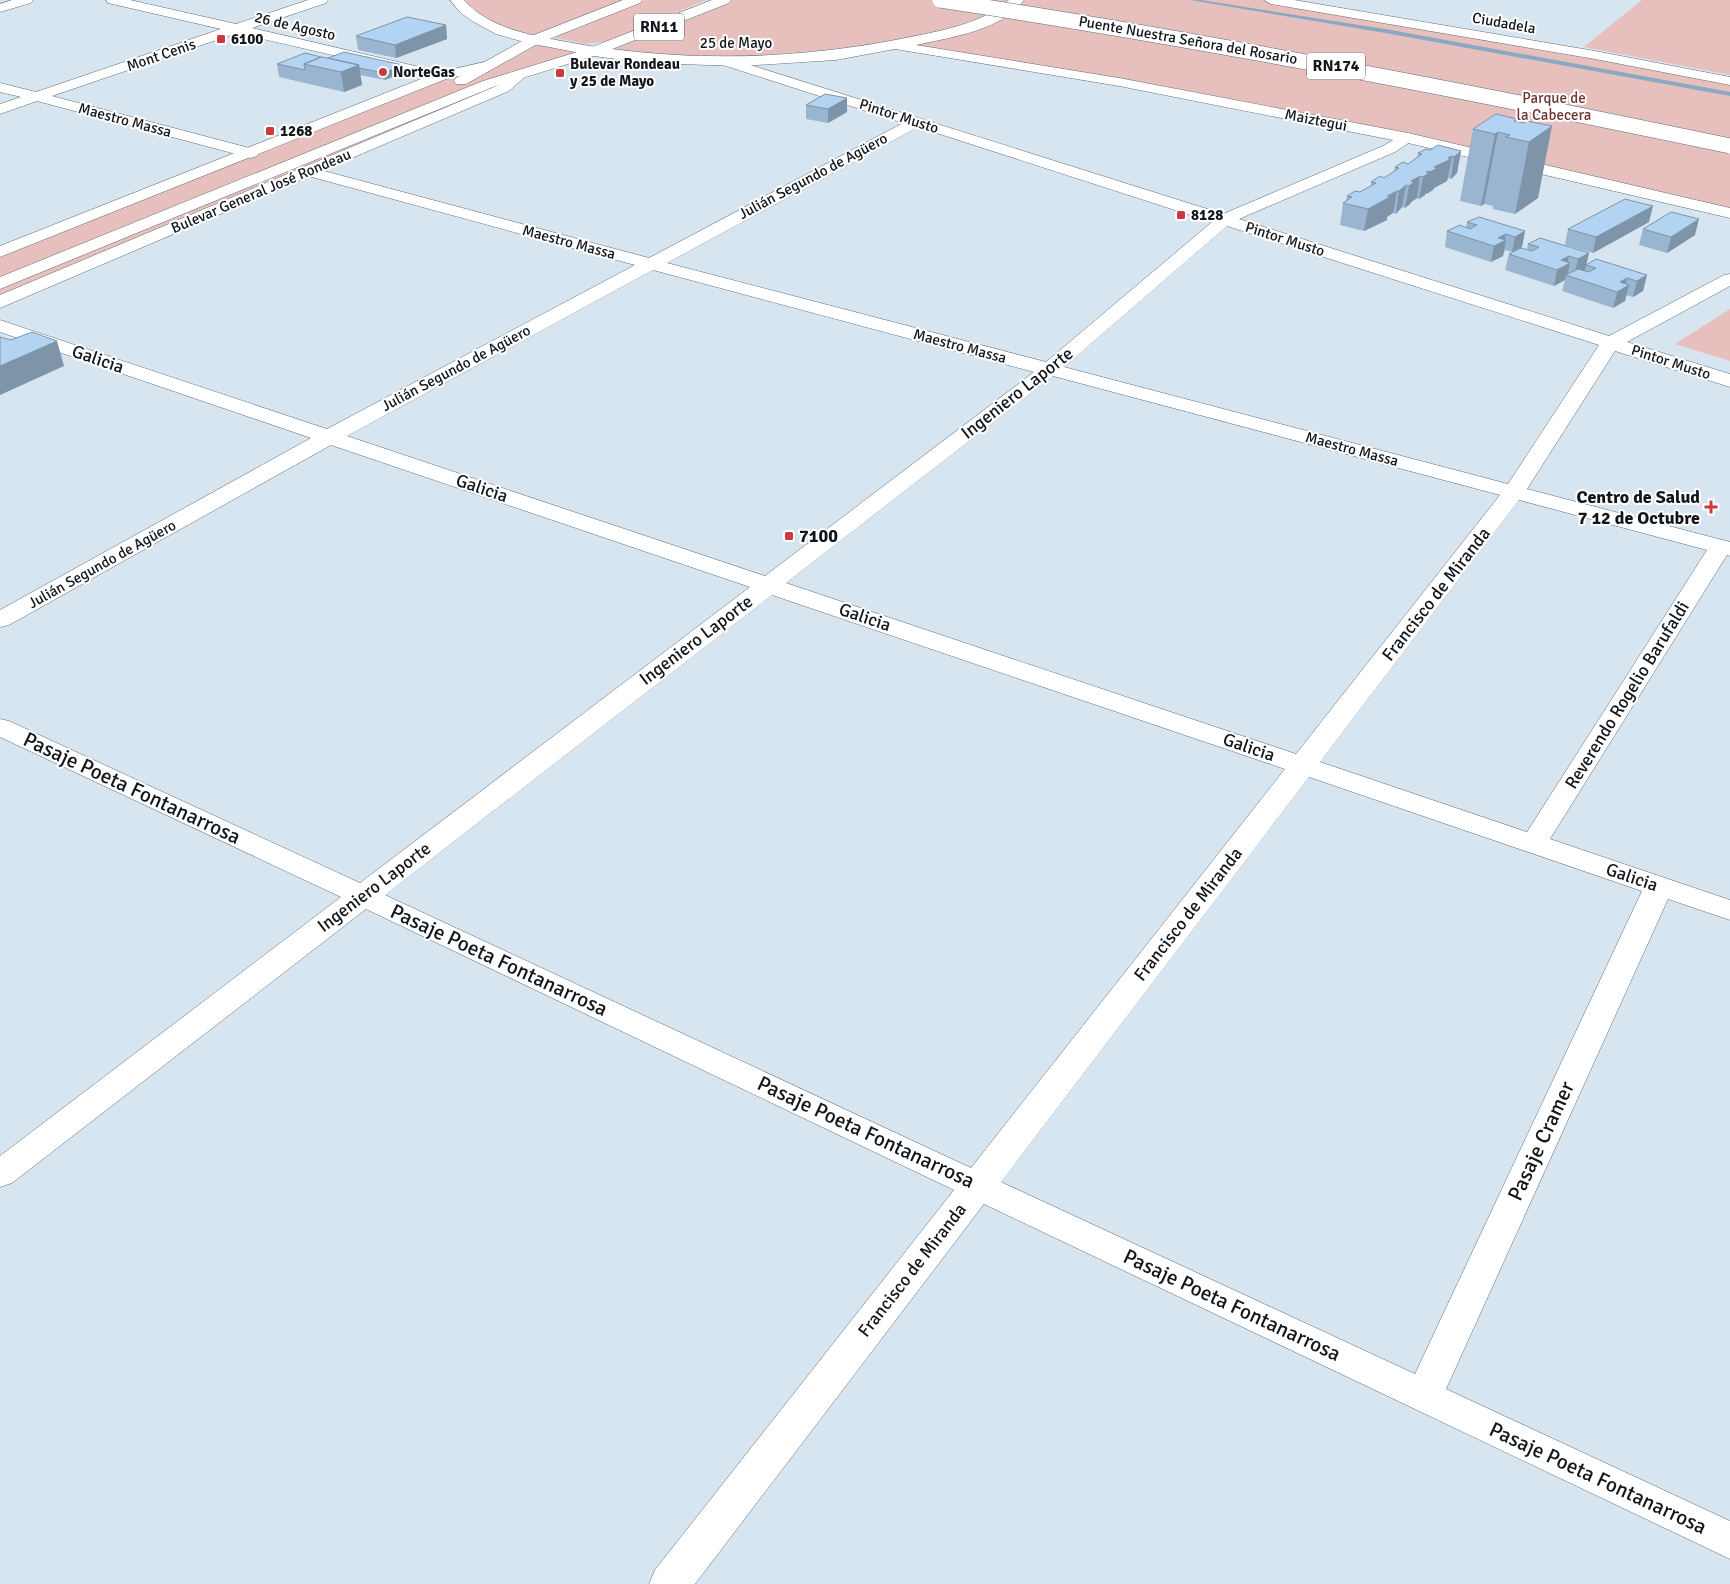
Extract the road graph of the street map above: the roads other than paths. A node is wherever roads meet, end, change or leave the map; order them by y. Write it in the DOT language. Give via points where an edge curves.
graph roads {
  1 [pos="26,0"];
  2 [pos="113,0"];
  3 [pos="321,0"];
  4 [pos="457,0"];
  5 [pos="635,0"];
  6 [pos="724,0"];
  7 [pos="940,0"];
  8 [pos="990,0"];
  9 [pos="1017,0"];
  10 [pos="1271,0"];
  11 [pos="0,8"];
  12 [pos="236,29"];
  13 [pos="534,40"];
  14 [pos="898,46"];
  15 [pos="592,52"];
  16 [pos="725,61"];
  17 [pos="489,65"];
  18 [pos="520,75"];
  19 [pos="441,76"];
  20 [pos="1730,81"];
  21 [pos="0,87"];
  22 [pos="36,97"];
  23 [pos="0,109"];
  24 [pos="916,122"];
  25 [pos="1730,136"];
  26 [pos="1408,138"];
  27 [pos="1730,146"];
  28 [pos="251,153"];
  29 [pos="307,171"];
  30 [pos="1730,213"];
  31 [pos="1225,220"];
  32 [pos="1,254"];
  33 [pos="650,264"];
  34 [pos="1730,279"];
  35 [pos="0,284"];
  36 [pos="0,302"];
  37 [pos="0,326"];
  38 [pos="1610,343"];
  39 [pos="1049,370"];
  40 [pos="1730,381"];
  41 [pos="329,437"];
  42 [pos="1514,492"];
  43 [pos="1726,548"];
  44 [pos="769,584"];
  45 [pos="0,620"];
  46 [pos="0,727"];
  47 [pos="1303,765"];
  48 [pos="1533,844"];
  49 [pos="1659,886"];
  50 [pos="363,896"];
  51 [pos="1730,910"];
  52 [pos="0,1174"];
  53 [pos="978,1185"];
  54 [pos="1424,1396"];
  55 [pos="1730,1541"];
  56 [pos="670,1584"];
  1 -- 11 [label="main road"];
  2 -- 12 [label="main road, 26 de Agosto"];
  3 -- 12 [label="main road, Mont Cenis"];
  4 -- 13 [label="main road, 25 de Mayo" via="475,18 499,30"];
  5 -- 13 [label="main road, Bulevar General José Rondeau / RN11"];
  6 -- 15 [label="main road, Bulevar General José Rondeau / RN11"];
  7 -- 27 [label="main road, Puente Nuestra Señora del Rosario / RN174, bridge" via="1368,72"];
  8 -- 25 [label="main road, Puente Nuestra Señora del Rosario / RN174" via="1364,63"];
  9 -- 14 [label="main road, 25 de Mayo" via="998,14 972,26"];
  10 -- 20 [label="main road, Ciudadela"];
  12 -- 19 [label="main road, 26 de Agosto"];
  12 -- 22 [label="main road, Mont Cenis"];
  13 -- 15 [label="main road, 25 de Mayo"];
  13 -- 17 [label="main road, Bulevar General José Rondeau"];
  14 -- 16 [label="main road, 25 de Mayo" via="825,56"];
  14 -- 26 [label="main road, Maiztegui" via="1119,82"];
  15 -- 16 [label="main road, 25 de Mayo"];
  15 -- 18 [label="main road, Bulevar General José Rondeau"];
  16 -- 24 [label="main road, Pintor Musto"];
  17 -- 19 [label="main road, Bulevar General José Rondeau"];
  17 -- 32 [label="main road, Bulevar General José Rondeau" via="462,80"];
  18 -- 29 [label="main road, Bulevar General José Rondeau" via="504,88"];
  18 -- 35 [label="main road, Bulevar General José Rondeau" via="488,84"];
  19 -- 28 [label="main road, Bulevar General José Rondeau"];
  21 -- 22 [label="main road, Maestro Massa"];
  22 -- 23 [label="main road, Mont Cenis"];
  22 -- 28 [label="main road, Maestro Massa"];
  24 -- 31 [label="main road, Pintor Musto"];
  24 -- 33 [label="main road, Julián Segundo de Agüero"];
  26 -- 30 [label="main road, Maiztegui"];
  26 -- 31 [label="main road, Ingeniero Laporte"];
  28 -- 32 [label="main road, Bulevar General José Rondeau"];
  29 -- 33 [label="main road, Maestro Massa"];
  29 -- 36 [label="main road, Bulevar General José Rondeau"];
  31 -- 38 [label="main road, Pintor Musto"];
  31 -- 39 [label="main road, Ingeniero Laporte"];
  33 -- 39 [label="main road, Maestro Massa"];
  33 -- 41 [label="main road, Julián Segundo de Agüero"];
  34 -- 38 [label="main road, Francisco de Miranda"];
  37 -- 41 [label="main road, Galicia"];
  38 -- 40 [label="main road, Pintor Musto"];
  38 -- 42 [label="main road, Francisco de Miranda"];
  39 -- 42 [label="main road, Maestro Massa"];
  39 -- 44 [label="main road, Ingeniero Laporte"];
  41 -- 44 [label="main road, Galicia"];
  41 -- 45 [label="main road, Julián Segundo de Agüero"];
  42 -- 43 [label="main road, Maestro Massa"];
  42 -- 47 [label="main road, Francisco de Miranda"];
  43 -- 48 [label="main road, Reverendo Rogelio Barufaldi"];
  44 -- 47 [label="main road, Galicia"];
  44 -- 50 [label="main road, Ingeniero Laporte"];
  46 -- 50 [label="main road, Pasaje Poeta Fontanarrosa"];
  47 -- 48 [label="main road, Galicia"];
  47 -- 53 [label="main road, Francisco de Miranda"];
  48 -- 49 [label="main road, Galicia"];
  49 -- 51 [label="main road, Galicia"];
  49 -- 54 [label="main road, Pasaje Cramer"];
  50 -- 52 [label="main road, Ingeniero Laporte"];
  50 -- 53 [label="main road, Pasaje Poeta Fontanarrosa"];
  53 -- 54 [label="main road, Pasaje Poeta Fontanarrosa"];
  53 -- 56 [label="main road, Francisco de Miranda"];
  54 -- 55 [label="main road, Pasaje Poeta Fontanarrosa"];
}
